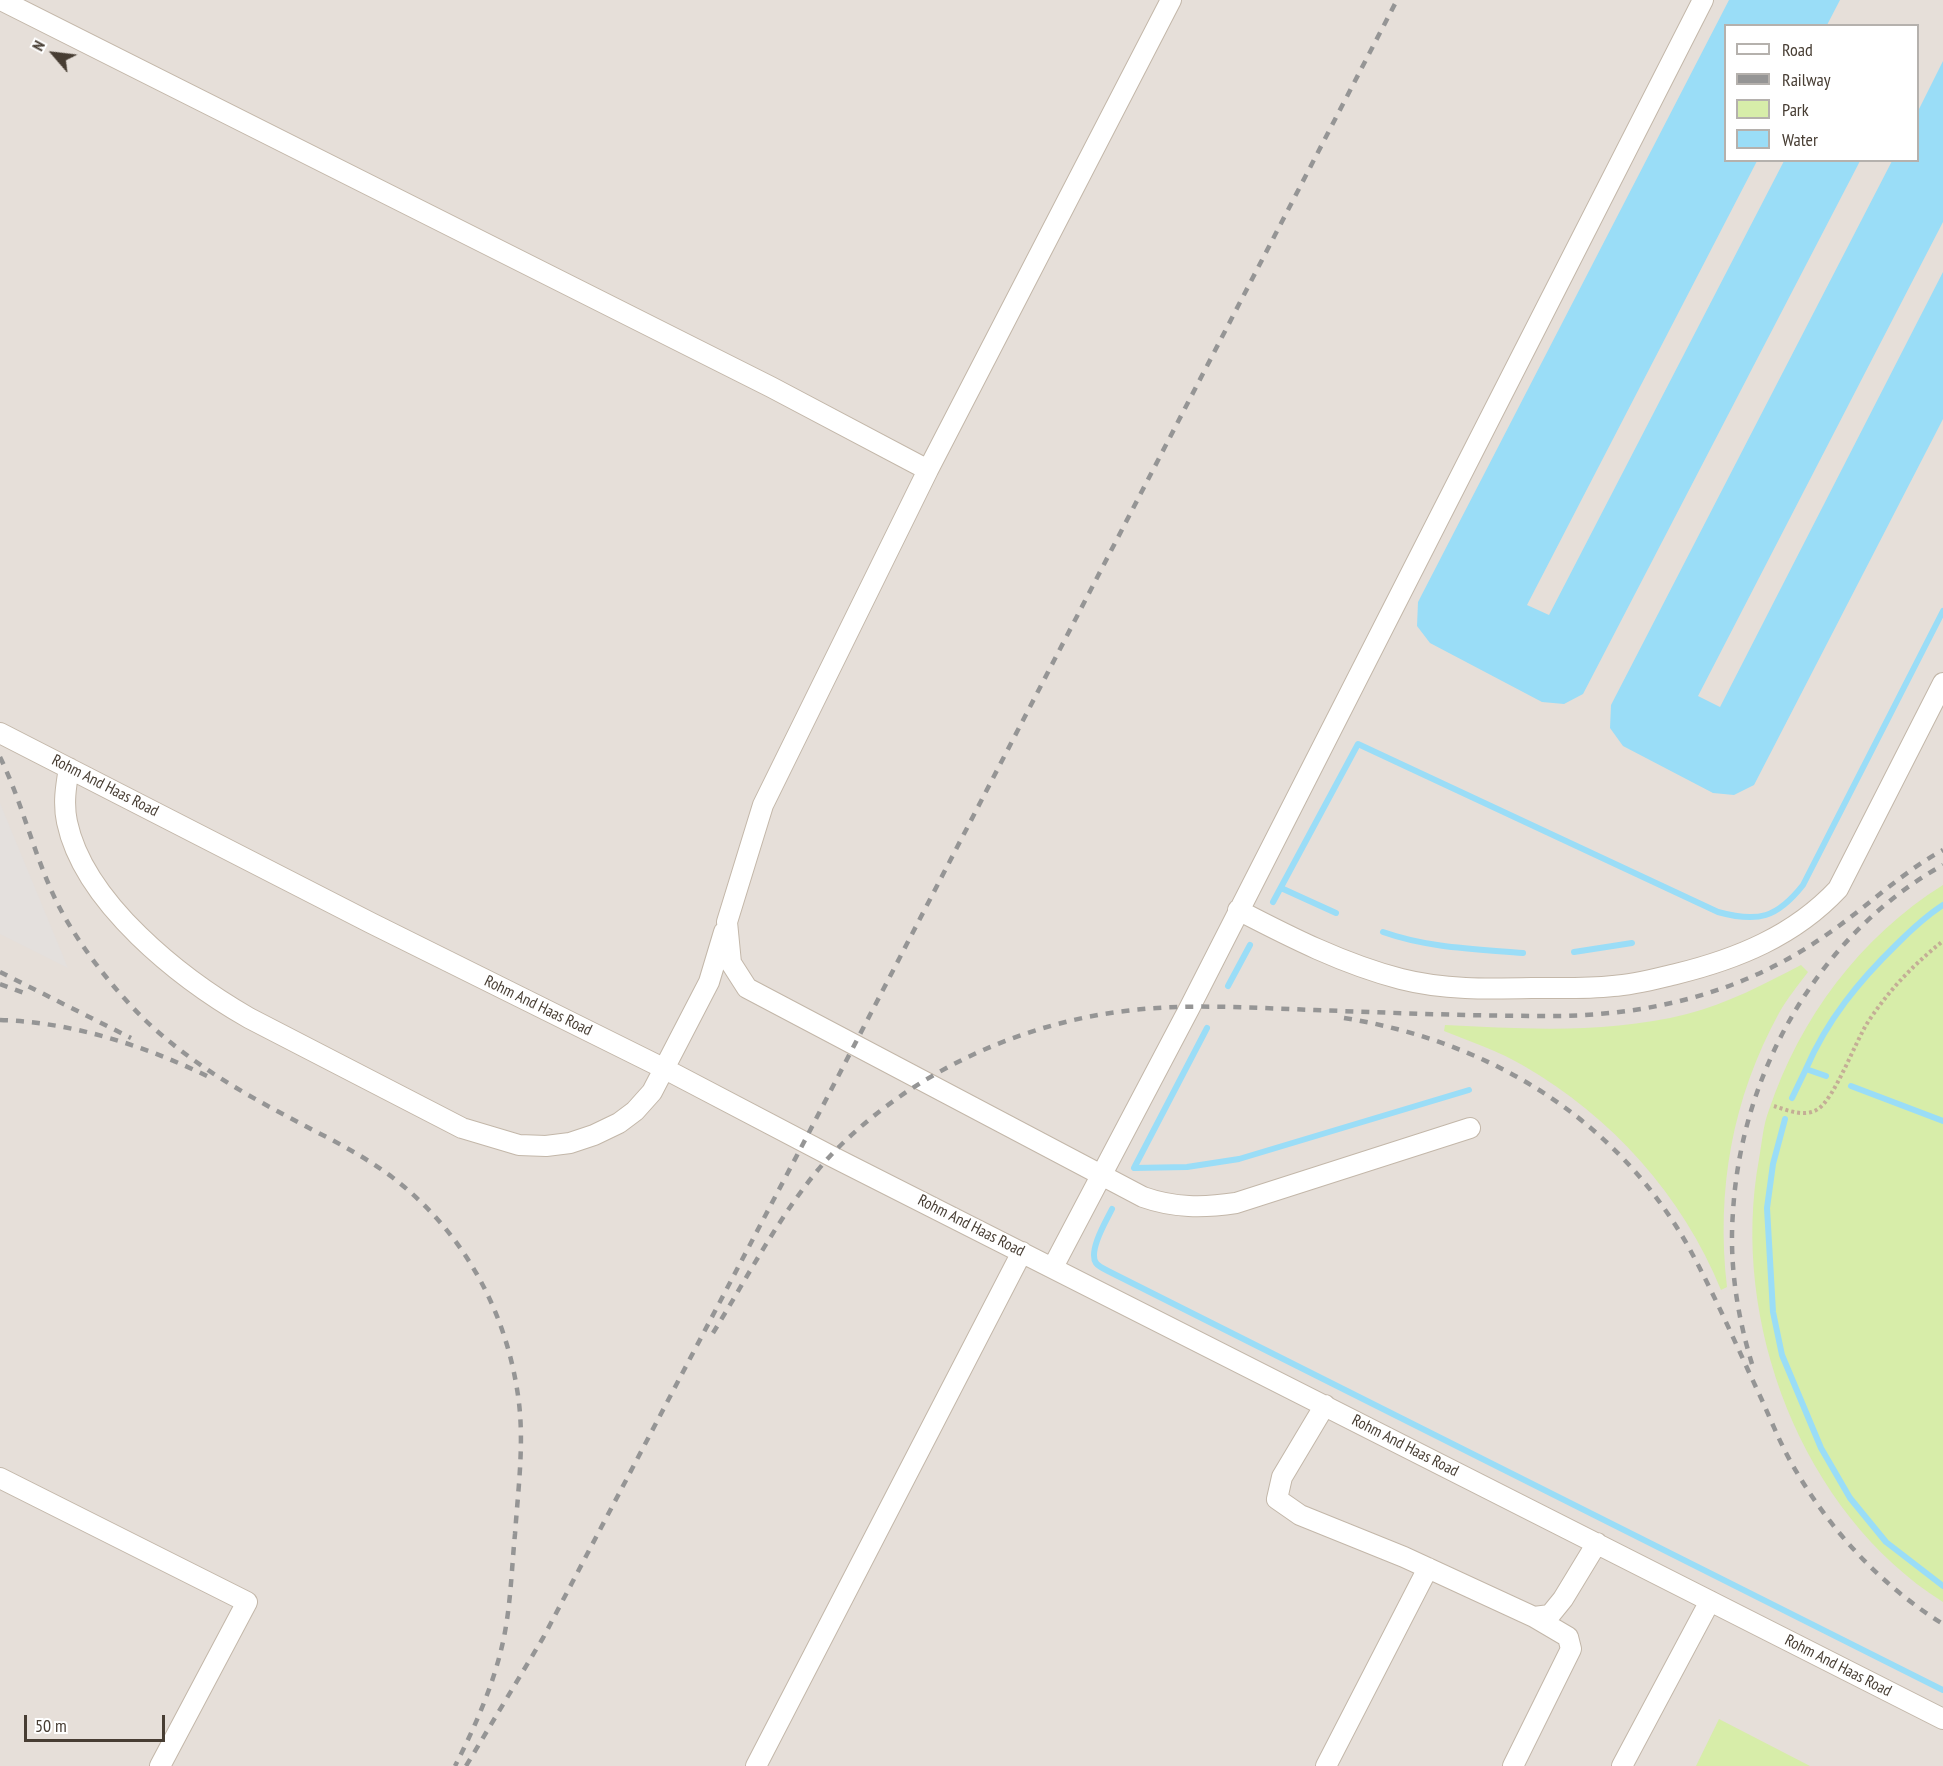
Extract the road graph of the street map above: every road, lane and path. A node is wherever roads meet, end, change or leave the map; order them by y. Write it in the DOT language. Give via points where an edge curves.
graph roads {
  1 [pos="1,0"];
  2 [pos="1171,0"];
  3 [pos="1703,0"];
  4 [pos="928,470"];
  5 [pos="1943,683"];
  6 [pos="0,733"];
  7 [pos="69,768"];
  8 [pos="1238,910"];
  9 [pos="727,922"];
  10 [pos="1943,941"];
  11 [pos="665,1069"];
  12 [pos="1774,1106"];
  13 [pos="1470,1128"];
  14 [pos="1102,1175"];
  15 [pos="1022,1252"];
  16 [pos="1053,1268"];
  17 [pos="1325,1405"];
  18 [pos="0,1478"];
  19 [pos="1597,1543"];
  20 [pos="1428,1568"];
  21 [pos="1710,1600"];
  22 [pos="1534,1617"];
  23 [pos="1943,1719"];
  24 [pos="160,1766"];
  25 [pos="756,1766"];
  26 [pos="1326,1766"];
  27 [pos="1513,1766"];
  28 [pos="1622,1766"];
  1 -- 4 [label="street" via="771,387"];
  2 -- 4 [label="street"];
  3 -- 8 [label="street"];
  4 -- 9 [label="street" via="763,805"];
  5 -- 8 [label="street" via="1838,889 1822,906 1772,940 1730,958 1648,981 1614,986 1461,989 1400,979 1348,962"];
  6 -- 7 [label="street, Rohm And Haas Road"];
  7 -- 11 [label="street, Rohm And Haas Road"];
  7 -- 11 [label="street" via="65,793 67,822 78,851 117,914 152,948 217,1000 462,1128 519,1145 570,1143 619,1123 635,1111"];
  8 -- 14 [label="street"];
  9 -- 11 [label="street" via="709,982"];
  9 -- 14 [label="street" via="731,963 747,988"];
  10 -- 12 [label="path" via="1892,989 1867,1023 1830,1095 1818,1109 1800,1113"];
  11 -- 15 [label="street, Rohm And Haas Road"];
  13 -- 14 [label="street" via="1214,1207 1162,1204"];
  14 -- 16 [label="street"];
  15 -- 16 [label="street, Rohm And Haas Road"];
  15 -- 25 [label="street"];
  16 -- 17 [label="street, Rohm And Haas Road"];
  17 -- 19 [label="street, Rohm And Haas Road"];
  17 -- 20 [label="street" via="1282,1477 1277,1498 1300,1515"];
  18 -- 24 [label="street" via="247,1602"];
  19 -- 21 [label="street, Rohm And Haas Road"];
  19 -- 22 [label="street" via="1550,1615"];
  20 -- 22 [label="street"];
  20 -- 26 [label="street"];
  21 -- 23 [label="street, Rohm And Haas Road"];
  21 -- 28 [label="street"];
  22 -- 27 [label="street" via="1568,1637 1570,1649"];
}
